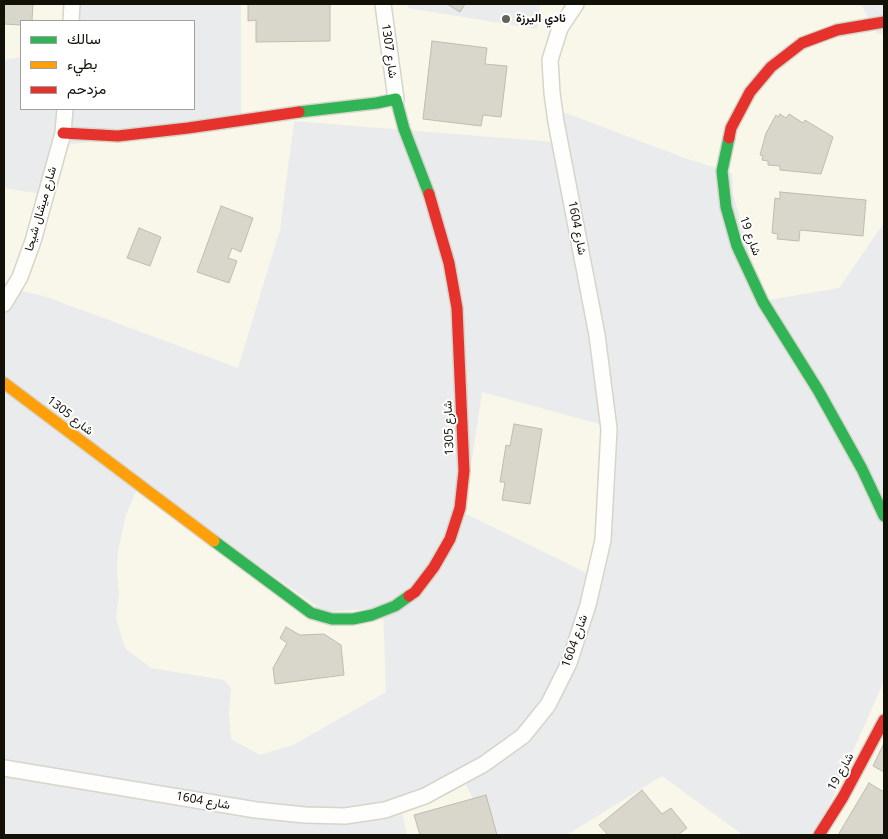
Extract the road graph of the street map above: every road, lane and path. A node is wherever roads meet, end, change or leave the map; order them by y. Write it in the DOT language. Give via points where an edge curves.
graph roads {
  1 [pos="72,4"];
  2 [pos="383,4"];
  3 [pos="576,4"];
  4 [pos="71,20"];
  5 [pos="884,22"];
  6 [pos="396,99"];
  7 [pos="65,110"];
  8 [pos="63,133"];
  9 [pos="4,304"];
  10 [pos="4,383"];
  11 [pos="884,516"];
  12 [pos="884,720"];
  13 [pos="4,768"];
  14 [pos="819,835"];
  1 -- 4 [label="street"];
  2 -- 6 [label="street, شارع 1307"];
  3 -- 13 [label="street, شارع 1604" via="560,28 550,60 552,93 598,335 609,429 603,540 588,605 569,662 548,705 523,736 484,764 433,792 385,810 345,816 305,816 256,810"];
  5 -- 11 [label="street, شارع 19" via="837,30 802,43 771,67 750,92 731,128 722,171 726,207 738,246 763,302 818,390"];
  6 -- 8 [label="street" via="118,136"];
  6 -- 10 [label="street, شارع 1305" via="448,263 457,308 464,471 460,508 450,539 434,568 415,592 396,606 353,619 332,619 310,613"];
  7 -- 8 [label="street, شارع ميشال شيحا"];
  8 -- 9 [label="street, شارع ميشال شيحا" via="33,241 20,277"];
  12 -- 14 [label="street, شارع 19"];
}
